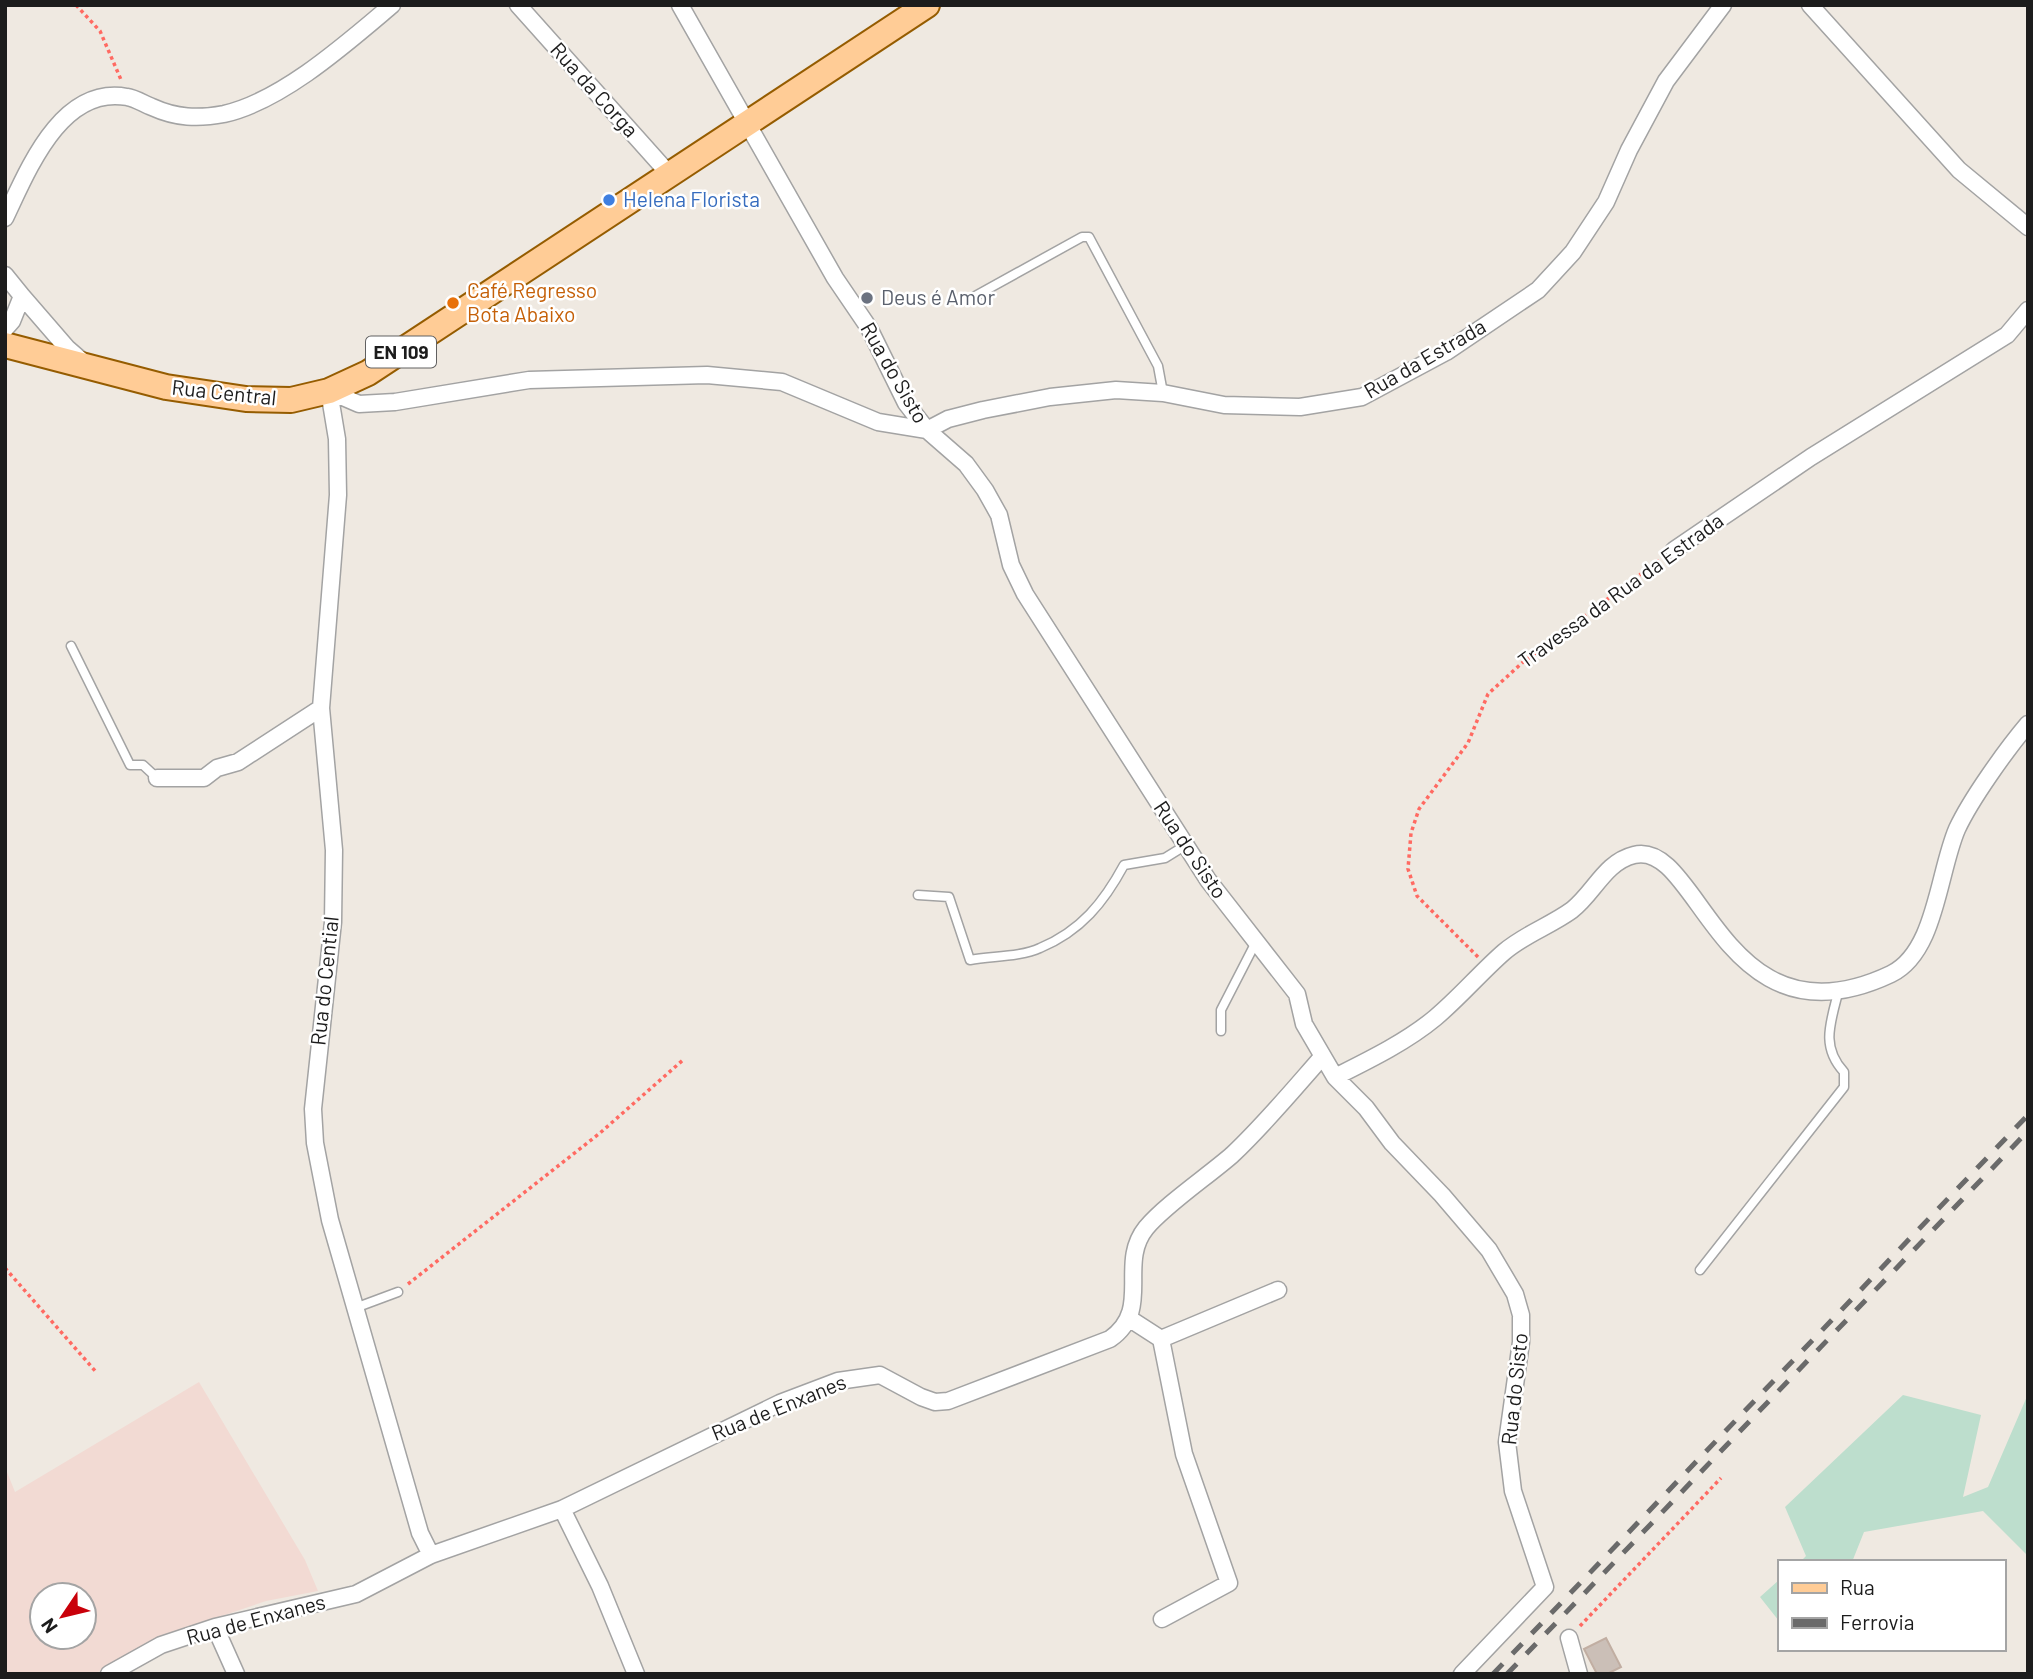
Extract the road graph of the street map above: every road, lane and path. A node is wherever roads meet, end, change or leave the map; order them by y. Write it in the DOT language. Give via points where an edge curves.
graph roads {
  1 [pos="76,5"];
  2 [pos="392,5"];
  3 [pos="518,5"];
  4 [pos="680,5"];
  5 [pos="927,5"];
  6 [pos="1723,5"];
  7 [pos="1810,5"];
  8 [pos="128,97"];
  9 [pos="747,126"];
  10 [pos="670,175"];
  11 [pos="5,218"];
  12 [pos="2028,227"];
  13 [pos="5,275"];
  14 [pos="22,296"];
  15 [pos="968,300"];
  16 [pos="2028,310"];
  17 [pos="5,328"];
  18 [pos="5,345"];
  19 [pos="87,365"];
  20 [pos="329,391"];
  21 [pos="1163,393"];
  22 [pos="927,430"];
  23 [pos="1674,550"];
  24 [pos="71,646"];
  25 [pos="321,708"];
  26 [pos="2028,724"];
  27 [pos="157,778"];
  28 [pos="1186,845"];
  29 [pos="918,895"];
  30 [pos="1256,942"];
  31 [pos="1489,968"];
  32 [pos="1838,993"];
  33 [pos="1221,1031"];
  34 [pos="1322,1057"];
  35 [pos="683,1060"];
  36 [pos="1335,1077"];
  37 [pos="5,1268"];
  38 [pos="1700,1270"];
  39 [pos="1278,1290"];
  40 [pos="398,1292"];
  41 [pos="355,1308"];
  42 [pos="1130,1319"];
  43 [pos="1161,1339"];
  44 [pos="97,1373"];
  45 [pos="1721,1478"];
  46 [pos="562,1509"];
  47 [pos="431,1555"];
  48 [pos="1162,1619"];
  49 [pos="215,1627"];
  50 [pos="1569,1638"];
  51 [pos="108,1674"];
  52 [pos="236,1674"];
  53 [pos="636,1674"];
  54 [pos="1462,1674"];
  55 [pos="1580,1674"];
  1 -- 8 [label="path" via="100,31"];
  2 -- 8 [label="street" via="296,79 255,103 190,119"];
  3 -- 10 [label="street, Rua da Corga"];
  4 -- 9 [label="street, Rua do Sisto"];
  5 -- 9 [label="main road, EN 109"];
  6 -- 21 [label="street, Rua da Estrada" via="1666,81 1606,202 1573,252 1538,290 1446,352 1362,397 1300,407 1224,405"];
  7 -- 12 [label="street" via="1959,170"];
  8 -- 11 [label="street" via="96,96 61,123 24,178"];
  9 -- 10 [label="main road, Rua Central / EN 109"];
  9 -- 22 [label="street, Rua do Sisto" via="869,328 906,403"];
  10 -- 20 [label="main road, Rua Central / EN 109" via="368,373"];
  13 -- 14 [label="street"];
  14 -- 17 [label="street"];
  14 -- 19 [label="street"];
  15 -- 21 [label="lane" via="1088,237 1158,366"];
  16 -- 23 [label="street, Travessa da Rua da Estrada" via="2007,335 1811,457"];
  18 -- 19 [label="main road, Rua Central / EN 109"];
  19 -- 20 [label="main road, Rua Central / EN 109" via="166,387 246,399 291,400"];
  20 -- 22 [label="street" via="359,404 383,403 529,380 707,375 782,382 878,422"];
  20 -- 25 [label="street, Rua do Cential" via="337,439 338,495"];
  21 -- 22 [label="street, Rua da Estrada" via="1116,390 1050,397 948,418"];
  22 -- 28 [label="street, Rua do Sisto" via="966,464 985,490 999,515 1011,565 1025,594"];
  23 -- 31 [label="path, Travessa da Rua da Estrada" via="1522,663 1488,694 1468,743 1419,808 1408,869 1417,896"];
  24 -- 27 [label="lane" via="130,765 143,765"];
  25 -- 27 [label="street" via="238,762 217,768 204,778"];
  25 -- 41 [label="street, Rua do Cential" via="334,850 332,922 313,1109 330,1220"];
  26 -- 32 [label="street" via="1957,828 1926,933 1908,966"];
  28 -- 29 [label="lane" via="1165,858 1124,865 1105,899 1079,925 1039,949 970,960 949,897"];
  28 -- 30 [label="street, Rua do Sisto"];
  30 -- 33 [label="lane" via="1221,1010"];
  30 -- 34 [label="street, Rua do Sisto" via="1297,993 1304,1024"];
  31 -- 32 [label="street" via="1523,937 1571,910 1616,861 1637,854 1655,857 1673,870 1748,966 1785,988"];
  31 -- 36 [label="street" via="1433,1020"];
  32 -- 38 [label="lane" via="1829,1044 1830,1057 1844,1072 1844,1087"];
  34 -- 36 [label="street, Rua do Sisto"];
  34 -- 42 [label="street" via="1235,1152 1146,1228 1134,1260"];
  35 -- 40 [label="path" via="600,1133"];
  36 -- 54 [label="street, Rua do Sisto" via="1489,1250 1515,1294 1521,1315 1507,1442 1513,1491 1545,1587"];
  37 -- 44 [label="path"];
  39 -- 43 [label="street"];
  40 -- 41 [label="lane"];
  41 -- 47 [label="street, Rua do Cential" via="420,1533"];
  42 -- 43 [label="street"];
  42 -- 46 [label="street, Rua de Enxanes" via="1110,1339 948,1401 935,1402 880,1375 838,1381 780,1403"];
  43 -- 48 [label="street" via="1184,1454 1229,1583"];
  45 -- 50 [label="path"];
  46 -- 47 [label="street, Rua de Enxanes"];
  46 -- 53 [label="street"];
  47 -- 49 [label="street, Rua de Enxanes" via="356,1594"];
  49 -- 51 [label="street, Rua de Enxanes" via="161,1645"];
  49 -- 52 [label="street"];
  50 -- 55 [label="street"];
}
